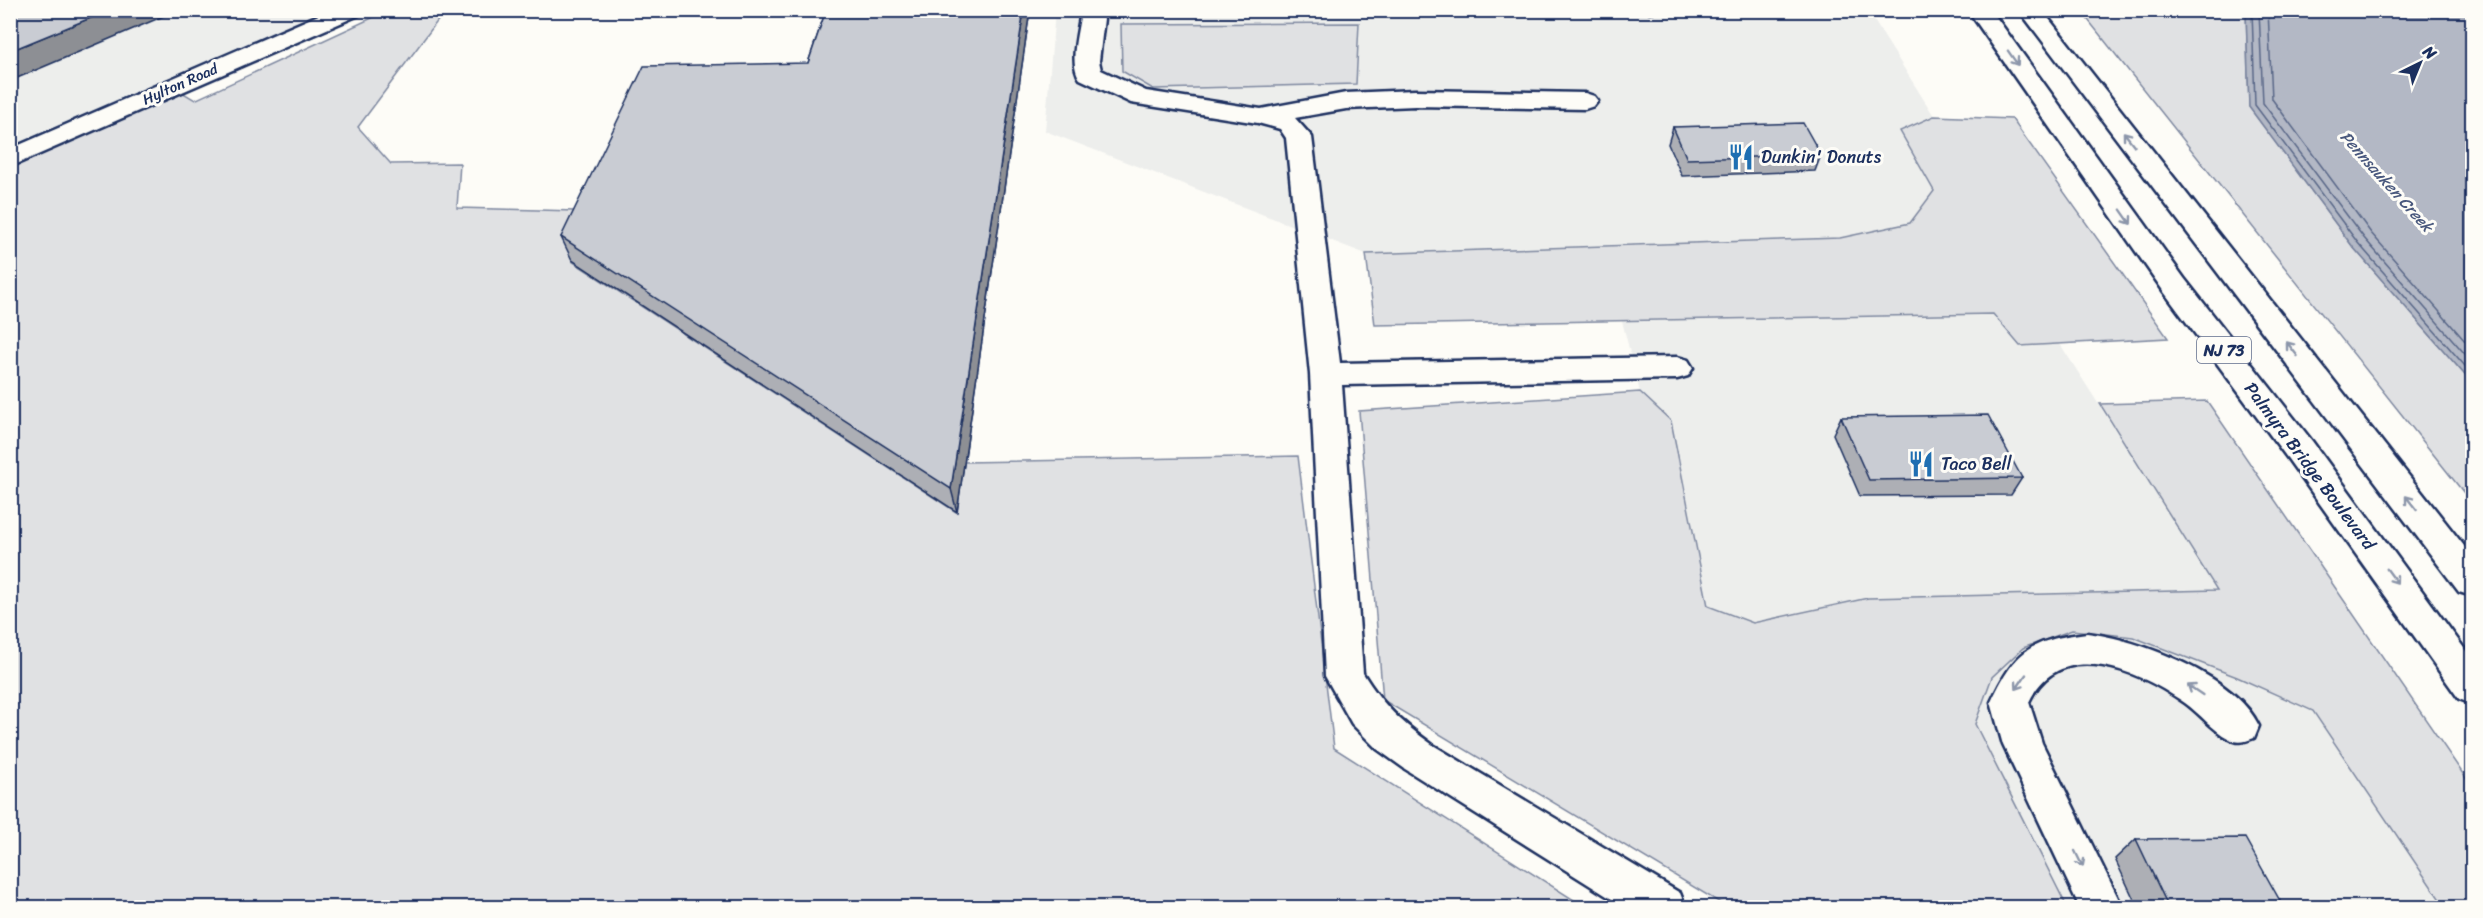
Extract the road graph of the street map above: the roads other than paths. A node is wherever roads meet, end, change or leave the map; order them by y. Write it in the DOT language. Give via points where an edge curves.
graph roads {
  1 [pos="351,10"];
  2 [pos="1093,10"];
  3 [pos="1978,10"];
  4 [pos="2030,10"];
  5 [pos="1585,101"];
  6 [pos="1260,116"];
  7 [pos="16,150"];
  8 [pos="1677,368"];
  9 [pos="1326,374"];
  10 [pos="2472,582"];
  11 [pos="2472,688"];
  12 [pos="2240,726"];
  13 [pos="1665,908"];
  14 [pos="2102,908"];
  1 -- 7 [label="main road, Hylton Road"];
  2 -- 6 [label="main road" via="1089,74 1140,98"];
  3 -- 11 [label="main road, Palmyra Bridge Boulevard / NJ 73, one-way" via="2174,285 2300,450"];
  10 -- 4 [label="main road, NJ 73, one-way"];
  5 -- 6 [label="main road" via="1346,101"];
  6 -- 9 [label="main road" via="1289,124 1299,137"];
  8 -- 9 [label="main road"];
  9 -- 13 [label="main road" via="1344,676 1366,712 1390,737 1419,758"];
  12 -- 14 [label="main road, one-way" via="2168,672 2102,649 2060,651 2034,665 2024,676 2010,702 2024,746"];
}
